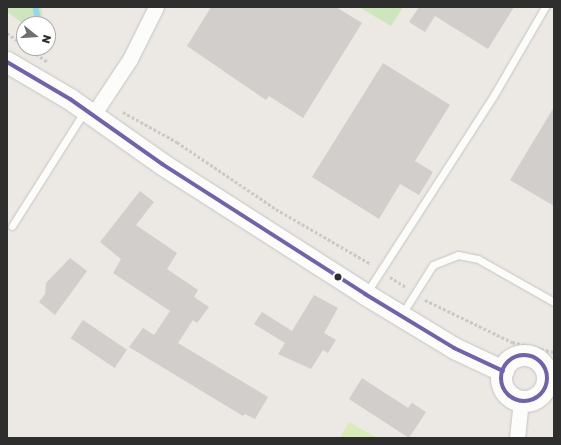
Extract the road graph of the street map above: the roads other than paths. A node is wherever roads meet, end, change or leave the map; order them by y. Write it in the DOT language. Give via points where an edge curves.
graph roads {
  1 [pos="156,7"];
  2 [pos="545,7"];
  3 [pos="7,62"];
  4 [pos="94,108"];
  5 [pos="12,226"];
  6 [pos="365,294"];
  7 [pos="554,302"];
  8 [pos="401,316"];
  9 [pos="503,371"];
  10 [pos="551,381"];
  11 [pos="521,401"];
  12 [pos="517,438"];
  1 -- 4 [label="street" via="139,43"];
  2 -- 6 [label="lane" via="494,95"];
  3 -- 4 [label="street"];
  4 -- 5 [label="lane"];
  4 -- 6 [label="street" via="168,168"];
  6 -- 8 [label="street"];
  7 -- 8 [label="lane" via="468,256 449,257 432,265"];
  8 -- 9 [label="street" via="474,359"];
  9 -- 10 [label="street" via="510,359 528,355 543,364"];
  9 -- 11 [label="street" via="502,384 506,392"];
  10 -- 11 [label="street" via="538,396"];
  11 -- 12 [label="street"];
}
